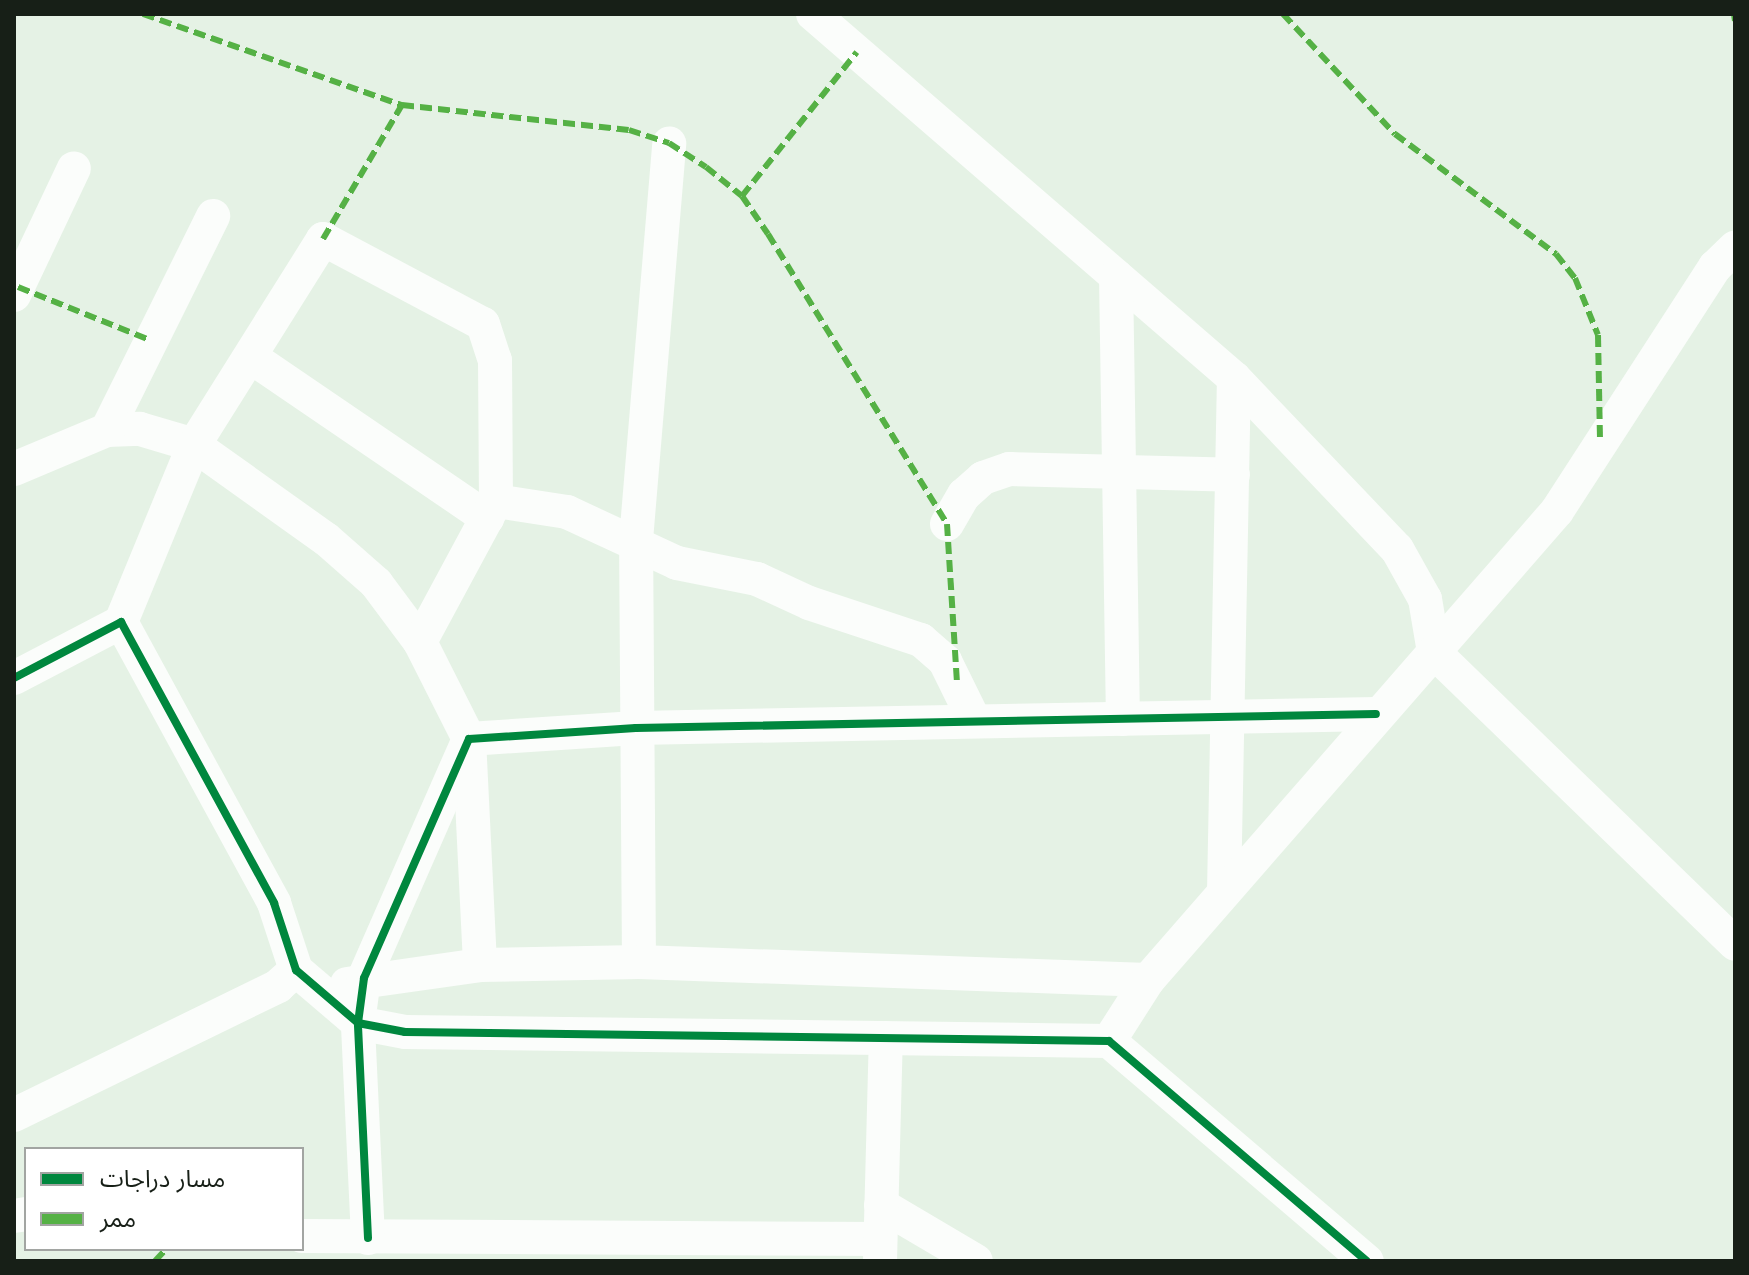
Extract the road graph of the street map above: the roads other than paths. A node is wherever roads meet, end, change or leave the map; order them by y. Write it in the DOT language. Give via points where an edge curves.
graph roads {
  1 [pos="813,14"];
  2 [pos="669,143"];
  3 [pos="74,168"];
  4 [pos="213,216"];
  5 [pos="1735,248"];
  6 [pos="1116,276"];
  7 [pos="14,295"];
  8 [pos="251,357"];
  9 [pos="1234,378"];
  10 [pos="107,430"];
  11 [pos="194,445"];
  12 [pos="14,469"];
  13 [pos="1119,473"];
  14 [pos="1233,475"];
  15 [pos="492,510"];
  16 [pos="947,524"];
  17 [pos="636,540"];
  18 [pos="121,622"];
  19 [pos="420,642"];
  20 [pos="1434,652"];
  21 [pos="14,678"];
  22 [pos="1376,714"];
  23 [pos="1123,719"];
  24 [pos="974,720"];
  25 [pos="1229,720"];
  26 [pos="636,728"];
  27 [pos="469,739"];
  28 [pos="1224,892"];
  29 [pos="1735,944"];
  30 [pos="639,962"];
  31 [pos="480,965"];
  32 [pos="296,970"];
  33 [pos="364,978"];
  34 [pos="1148,980"];
  35 [pos="324,991"];
  36 [pos="358,1023"];
  37 [pos="886,1038"];
  38 [pos="1109,1041"];
  39 [pos="14,1115"];
  40 [pos="880,1235"];
  41 [pos="368,1238"];
  42 [pos="306,1244"];
  43 [pos="632,1251"];
  44 [pos="976,1261"];
  45 [pos="1367,1261"];
  1 -- 6 [label="street"];
  2 -- 17 [label="street"];
  3 -- 7 [label="street"];
  4 -- 10 [label="street"];
  5 -- 20 [label="street" via="1715,267 1557,511"];
  6 -- 9 [label="street"];
  6 -- 13 [label="street"];
  8 -- 11 [label="street"];
  8 -- 15 [label="street"];
  8 -- 15 [label="street" via="323,239 473,316 483,324 495,360"];
  9 -- 14 [label="street"];
  9 -- 20 [label="street" via="1397,549 1425,599"];
  10 -- 11 [label="street" via="140,429"];
  10 -- 12 [label="street"];
  11 -- 18 [label="street"];
  11 -- 19 [label="street" via="326,539 376,583"];
  13 -- 14 [label="street"];
  13 -- 16 [label="street" via="1009,469 973,487"];
  13 -- 23 [label="street"];
  14 -- 25 [label="street"];
  15 -- 17 [label="street" via="567,512"];
  15 -- 19 [label="street"];
  17 -- 24 [label="street" via="677,563 757,579 809,603 921,640 945,661"];
  17 -- 26 [label="street"];
  18 -- 21 [label="street"];
  18 -- 32 [label="street" via="274,903"];
  19 -- 27 [label="street"];
  20 -- 22 [label="street"];
  20 -- 29 [label="street"];
  22 -- 25 [label="street"];
  22 -- 28 [label="street"];
  23 -- 24 [label="street"];
  23 -- 25 [label="street"];
  24 -- 26 [label="street"];
  25 -- 28 [label="street"];
  26 -- 27 [label="street"];
  26 -- 30 [label="street"];
  27 -- 31 [label="street"];
  27 -- 33 [label="street"];
  28 -- 34 [label="street"];
  30 -- 31 [label="street"];
  30 -- 34 [label="street"];
  31 -- 33 [label="street"];
  32 -- 35 [label="street"];
  32 -- 39 [label="street" via="278,986"];
  33 -- 35 [label="street"];
  33 -- 36 [label="street"];
  34 -- 38 [label="street"];
  35 -- 36 [label="street"];
  36 -- 37 [label="street" via="405,1032"];
  36 -- 41 [label="street"];
  37 -- 38 [label="street"];
  37 -- 40 [label="street"];
  38 -- 45 [label="street"];
  40 -- 43 [label="street"];
  40 -- 44 [label="street"];
  41 -- 42 [label="street"];
  41 -- 43 [label="street"];
}
